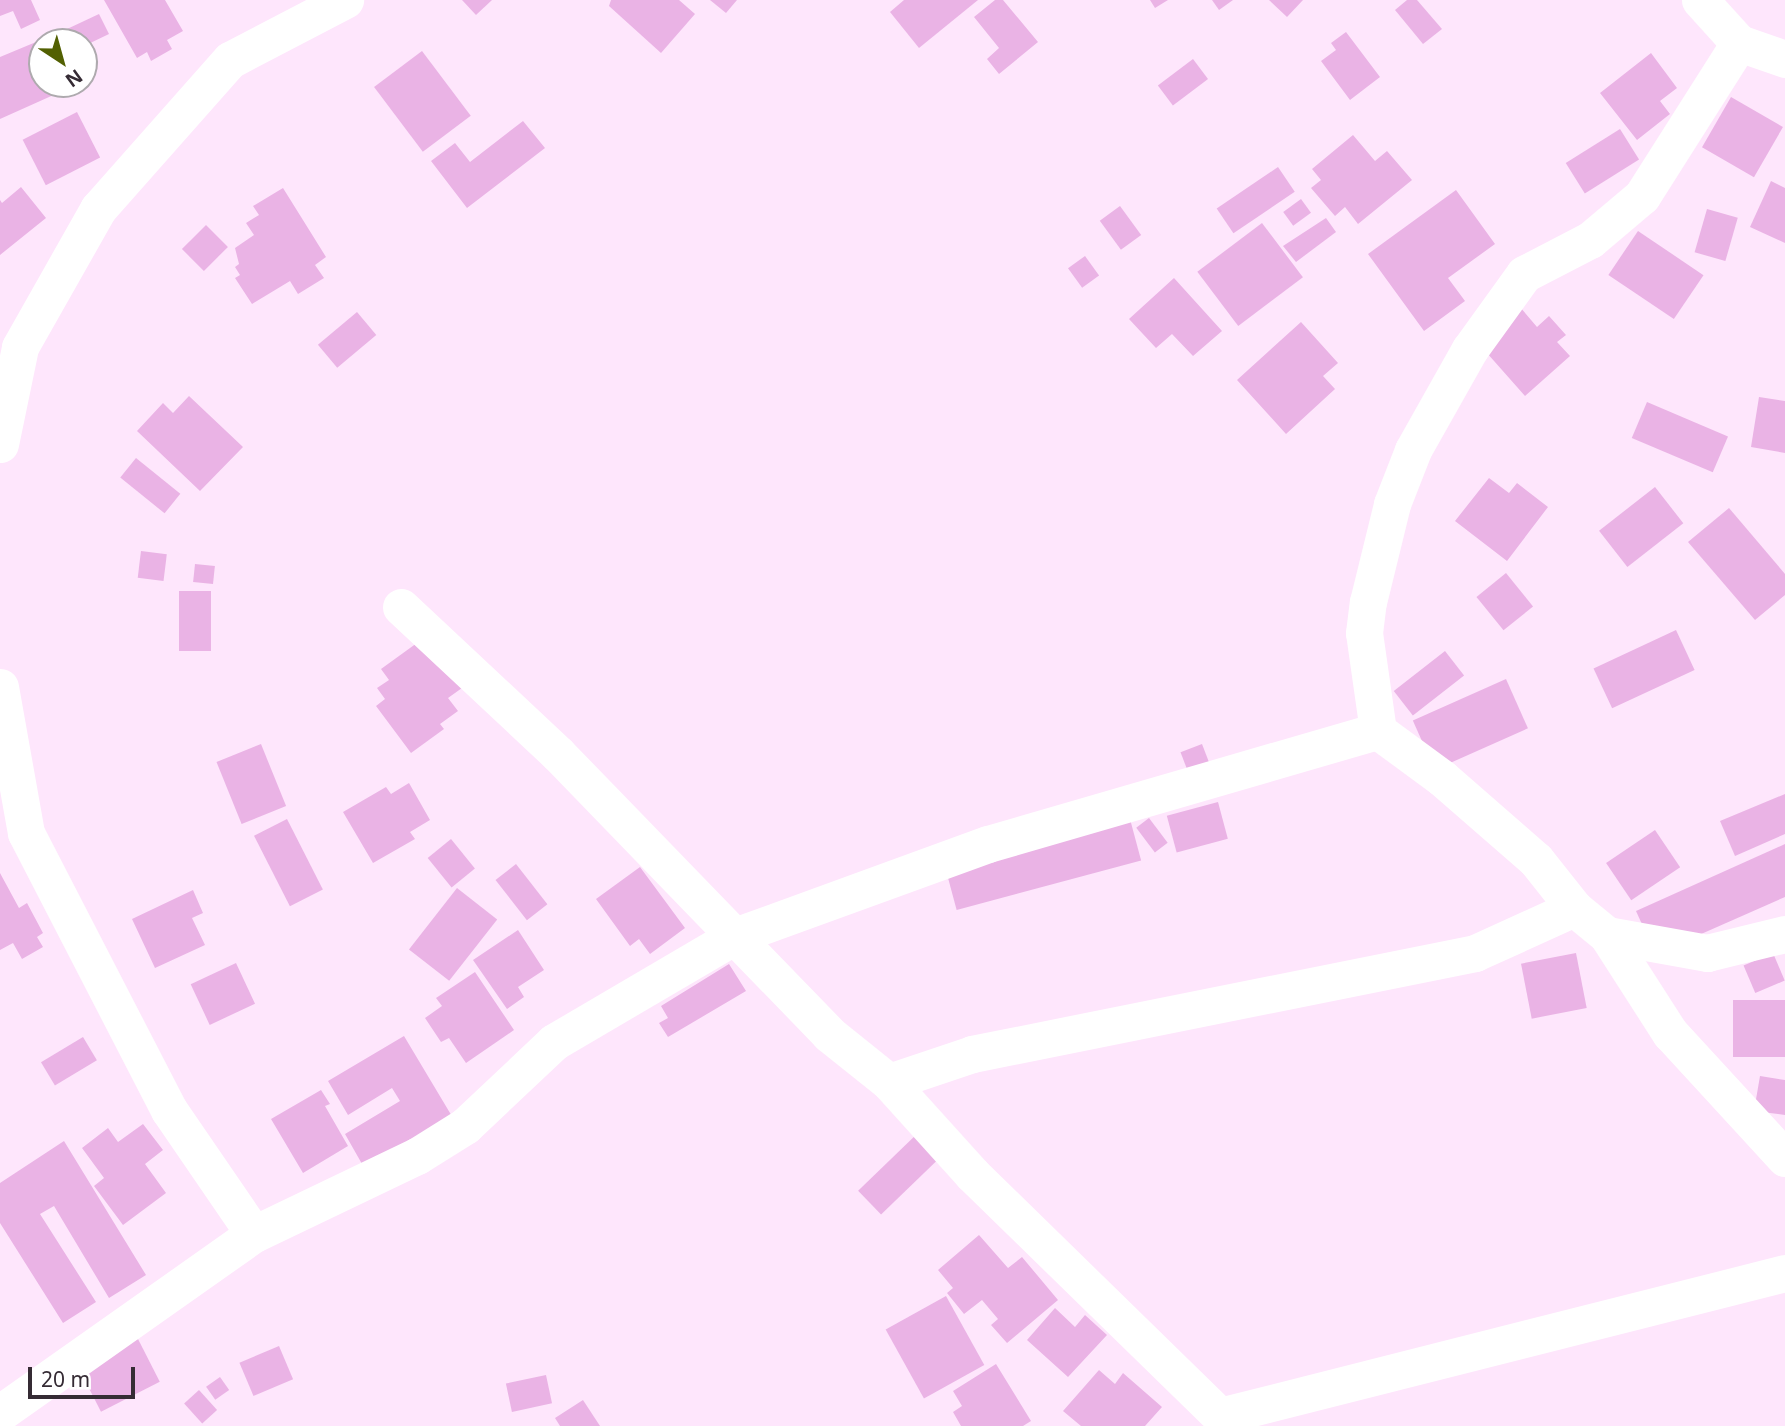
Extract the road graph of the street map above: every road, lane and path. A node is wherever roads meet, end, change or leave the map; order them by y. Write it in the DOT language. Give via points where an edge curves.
graph roads {
  1 [pos="345,0"];
  2 [pos="1700,0"];
  3 [pos="1739,43"];
  4 [pos="1785,59"];
  5 [pos="0,444"];
  6 [pos="401,607"];
  7 [pos="0,687"];
  8 [pos="1378,731"];
  9 [pos="1574,908"];
  10 [pos="1785,934"];
  11 [pos="1608,935"];
  12 [pos="735,936"];
  13 [pos="889,1082"];
  14 [pos="1785,1158"];
  15 [pos="254,1234"];
  16 [pos="1785,1273"];
  17 [pos="17,1414"];
  18 [pos="1225,1421"];
  1 -- 5 [label="street" via="230,60 98,209 20,347"];
  2 -- 3 [label="street"];
  3 -- 4 [label="street"];
  3 -- 8 [label="street" via="1642,196 1590,240 1524,274 1470,349 1413,450 1392,504 1364,633"];
  6 -- 12 [label="street" via="558,754"];
  7 -- 15 [label="street" via="26,833 169,1110"];
  8 -- 9 [label="street" via="1442,778 1535,860"];
  8 -- 12 [label="street" via="988,844"];
  9 -- 11 [label="street"];
  9 -- 13 [label="street" via="1475,953 972,1054"];
  10 -- 11 [label="street" via="1707,953"];
  11 -- 14 [label="street" via="1670,1033"];
  12 -- 13 [label="street" via="829,1034"];
  12 -- 15 [label="street" via="554,1042 465,1126 417,1156"];
  13 -- 18 [label="street" via="972,1174"];
  15 -- 17 [label="street"];
  16 -- 18 [label="street"];
}
